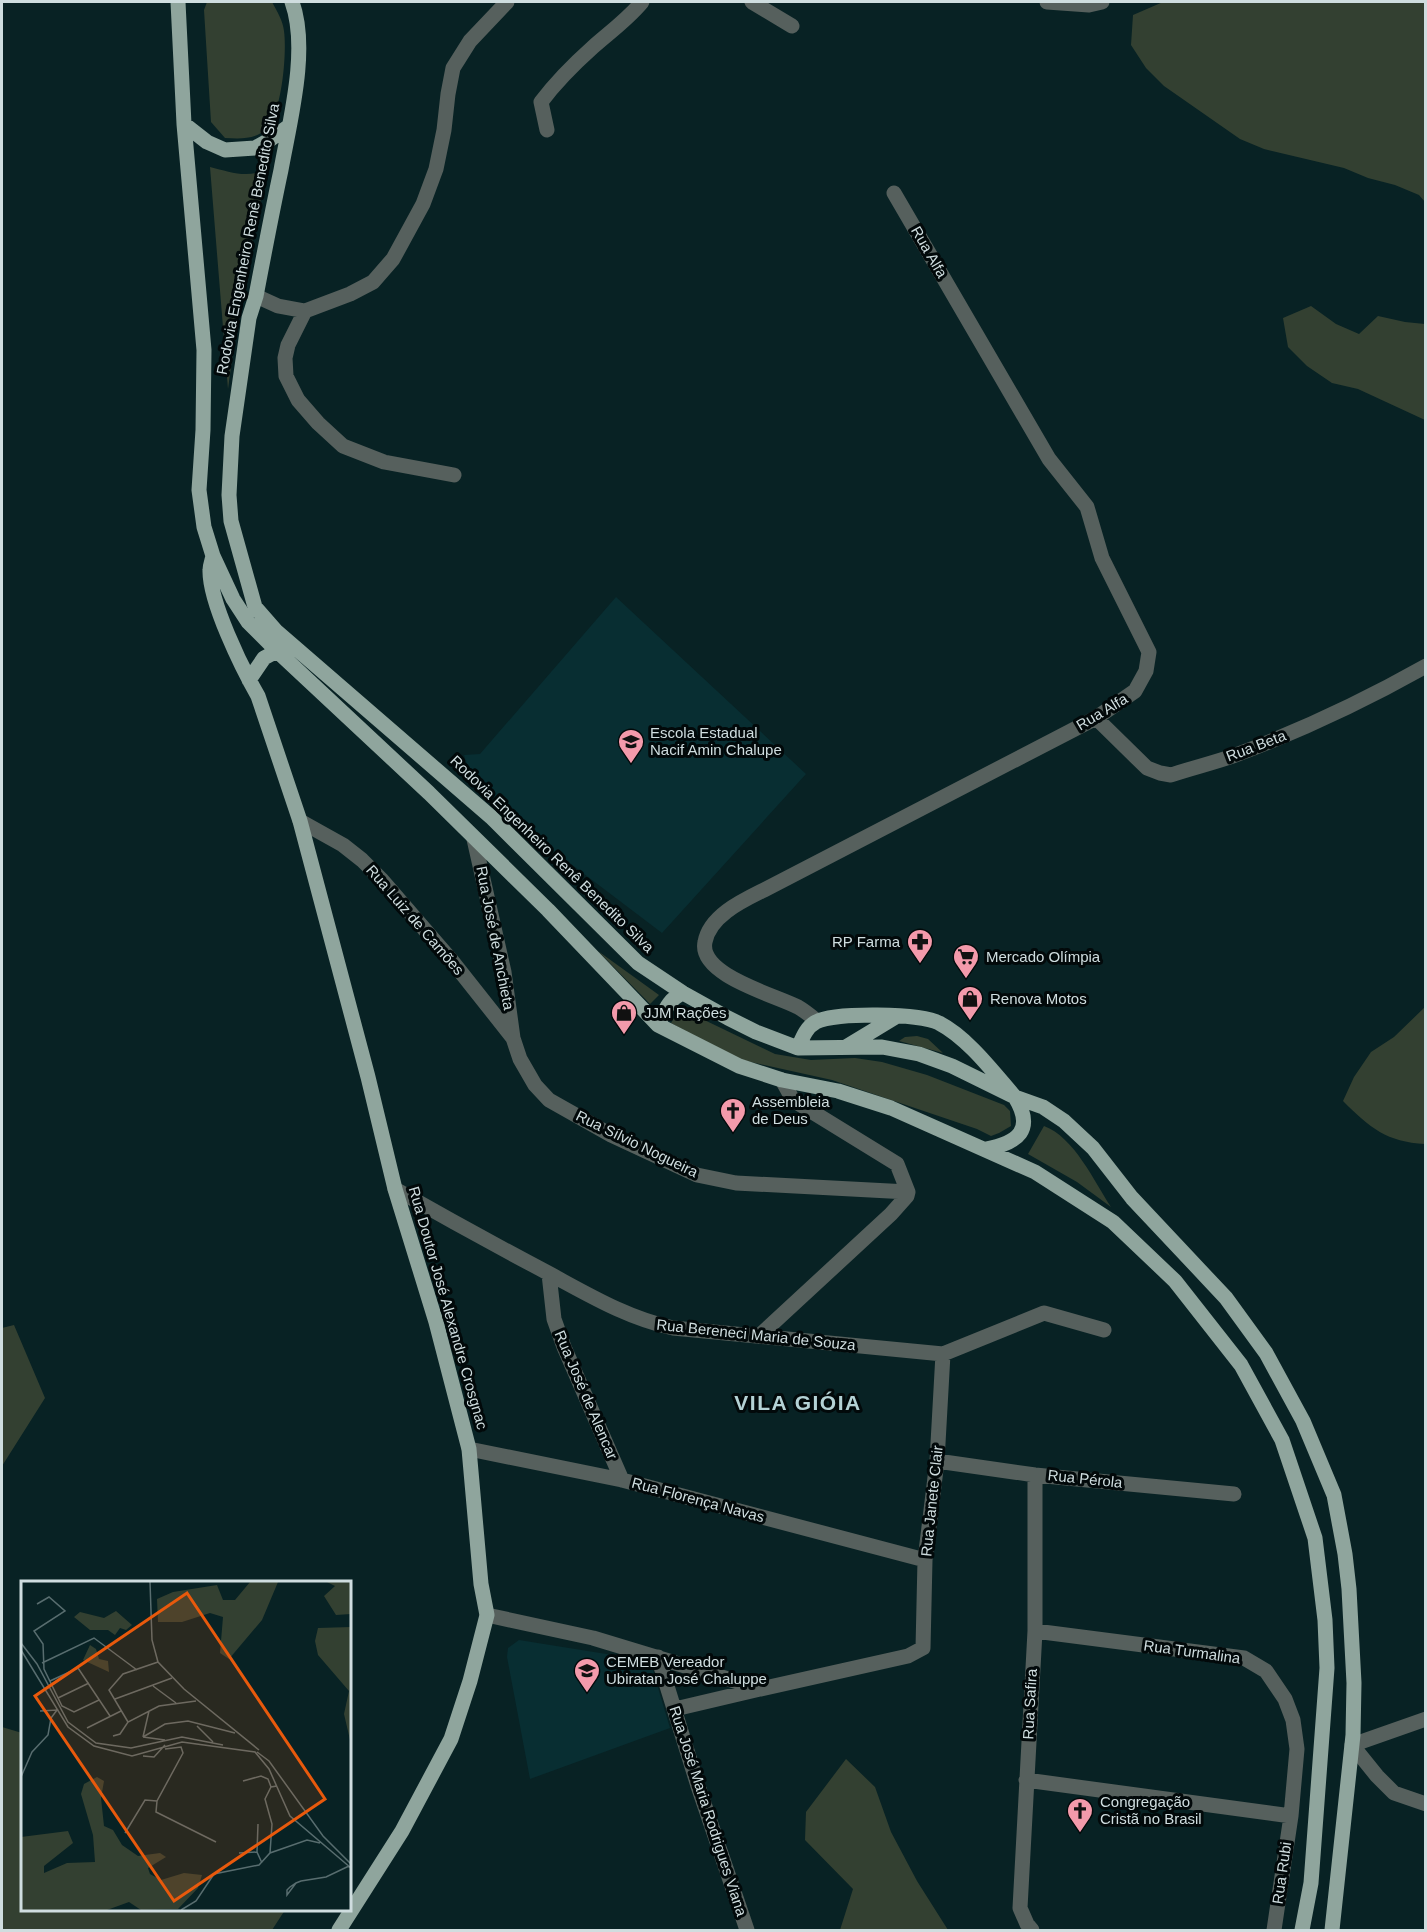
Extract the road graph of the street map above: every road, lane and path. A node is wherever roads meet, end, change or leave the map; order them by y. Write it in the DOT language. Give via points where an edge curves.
graph roads {
  1 [pos="178,2"];
  2 [pos="292,2"];
  3 [pos="507,2"];
  4 [pos="642,2"];
  5 [pos="752,2"];
  6 [pos="1047,2"];
  7 [pos="1102,2"];
  8 [pos="792,26"];
  9 [pos="184,124"];
  10 [pos="289,126"];
  11 [pos="547,130"];
  12 [pos="894,193"];
  13 [pos="256,296"];
  14 [pos="305,311"];
  15 [pos="454,475"];
  16 [pos="213,556"];
  17 [pos="277,651"];
  18 [pos="1425,666"];
  19 [pos="249,680"];
  20 [pos="1096,718"];
  21 [pos="300,821"];
  22 [pos="474,839"];
  23 [pos="683,993"];
  24 [pos="897,1016"];
  25 [pos="816,1021"];
  26 [pos="658,1025"];
  27 [pos="513,1038"];
  28 [pos="846,1047"];
  29 [pos="798,1048"];
  30 [pos="782,1080"];
  31 [pos="1015,1097"];
  32 [pos="986,1149"];
  33 [pos="395,1189"];
  34 [pos="908,1192"];
  35 [pos="549,1274"];
  36 [pos="1104,1330"];
  37 [pos="759,1336"];
  38 [pos="943,1354"];
  39 [pos="469,1449"];
  40 [pos="937,1461"];
  41 [pos="1035,1474"];
  42 [pos="622,1480"];
  43 [pos="1234,1494"];
  44 [pos="925,1560"];
  45 [pos="486,1615"];
  46 [pos="1035,1631"];
  47 [pos="658,1657"];
  48 [pos="760,1689"];
  49 [pos="675,1709"];
  50 [pos="1425,1719"];
  51 [pos="1321,1745"];
  52 [pos="1352,1745"];
  53 [pos="1297,1749"];
  54 [pos="1026,1780"];
  55 [pos="1425,1804"];
  56 [pos="1291,1816"];
  57 [pos="339,1930"];
  58 [pos="747,1930"];
  59 [pos="1032,1930"];
  60 [pos="1274,1930"];
  61 [pos="1302,1930"];
  62 [pos="1332,1930"];
  1 -- 9 [label="main road, Rodovia Engenheiro Renê Benedito Silva"];
  2 -- 10 [label="main road, Rodovia Engenheiro Renê Benedito Silva" via="300,44"];
  3 -- 14 [label="street" via="470,41 453,68 436,169 423,204 393,259 373,282"];
  4 -- 11 [label="street" via="593,46 541,102"];
  5 -- 8 [label="street"];
  6 -- 7 [label="street"];
  9 -- 10 [label="main road" via="225,150 255,148"];
  9 -- 16 [label="main road, Rodovia Engenheiro Renê Benedito Silva" via="204,350 200,490 204,527"];
  10 -- 13 [label="main road, Rodovia Engenheiro Renê Benedito Silva"];
  12 -- 20 [label="street, Rua Alfa" via="1049,459 1087,507 1102,558 1149,652 1146,671 1135,691"];
  13 -- 14 [label="street" via="278,306"];
  13 -- 23 [label="main road, Rodovia Engenheiro Renê Benedito Silva" via="249,318 232,436 229,495 231,520 255,607 285,639 491,817 638,963"];
  14 -- 15 [label="street" via="288,345 286,376 298,400 318,423 343,446 384,462"];
  16 -- 17 [label="main road, Rodovia Engenheiro Renê Benedito Silva" via="248,622"];
  16 -- 19 [label="main road, Rua Doutor José Alexandre Crosgnac" via="210,568 216,604"];
  17 -- 19 [label="main road" via="264,658"];
  17 -- 22 [label="main road, Rodovia Engenheiro Renê Benedito Silva"];
  18 -- 20 [label="street, Rua Beta" via="1323,719 1232,756 1171,775 1147,768"];
  19 -- 21 [label="main road, Rua Doutor José Alexandre Crosgnac" via="267,719"];
  20 -- 25 [label="street, Rua Alfa" via="756,894 718,918 705,939 708,961 722,972 799,1007"];
  21 -- 27 [label="street, Rua Luiz de Camões" via="343,845 381,879"];
  21 -- 33 [label="main road, Rua Doutor José Alexandre Crosgnac"];
  22 -- 26 [label="main road, Rodovia Engenheiro Renê Benedito Silva"];
  22 -- 27 [label="street, Rua José de Anchieta" via="504,972"];
  23 -- 26 [label="main road" via="668,1004"];
  23 -- 29 [label="main road, Rodovia Engenheiro Renê Benedito Silva" via="756,1032"];
  24 -- 25 [label="main road"];
  24 -- 28 [label="main road"];
  24 -- 31 [label="main road" via="940,1023 969,1045"];
  25 -- 29 [label="main road"];
  26 -- 30 [label="main road, Rodovia Engenheiro Renê Benedito Silva" via="739,1066"];
  27 -- 34 [label="street, Rua Sílvio Nogueira" via="535,1085 549,1100 611,1135 697,1175 736,1184"];
  28 -- 29 [label="main road, Rodovia Engenheiro Renê Benedito Silva"];
  28 -- 31 [label="main road, Rodovia Engenheiro Renê Benedito Silva" via="882,1047 919,1054"];
  30 -- 32 [label="main road, Rodovia Engenheiro Renê Benedito Silva" via="838,1091 880,1105"];
  30 -- 34 [label="street" via="793,1100 897,1164"];
  31 -- 32 [label="main road" via="1024,1116 1023,1127 1014,1141"];
  31 -- 52 [label="main road, Rodovia Engenheiro Renê Benedito Silva" via="1043,1107 1093,1148 1132,1198 1226,1298 1266,1353 1304,1421 1334,1495 1345,1554 1354,1683"];
  32 -- 51 [label="main road, Rodovia Engenheiro Renê Benedito Silva" via="1035,1172 1113,1222 1175,1281 1241,1365 1282,1440 1315,1538 1327,1668"];
  33 -- 35 [label="street, Rua Bereneci Maria de Souza"];
  33 -- 39 [label="main road, Rua Doutor José Alexandre Crosgnac" via="436,1322"];
  34 -- 37 [label="street" via="891,1214"];
  35 -- 37 [label="street, Rua Bereneci Maria de Souza" via="622,1313 650,1323"];
  35 -- 42 [label="street, Rua José de Alencar" via="554,1319"];
  36 -- 38 [label="street, Rua Bereneci Maria de Souza" via="1044,1313"];
  37 -- 38 [label="street, Rua Bereneci Maria de Souza"];
  38 -- 40 [label="street, Rua Janete Clair"];
  39 -- 42 [label="street, Rua Florença Navas"];
  39 -- 45 [label="main road, Rua Doutor José Alexandre Crosgnac"];
  40 -- 41 [label="street, Rua Pérola"];
  40 -- 44 [label="street, Rua Janete Clair"];
  41 -- 43 [label="street, Rua Pérola"];
  41 -- 46 [label="street, Rua Safira"];
  42 -- 44 [label="street, Rua Florença Navas"];
  44 -- 48 [label="street, Rua Janete Clair" via="923,1648 908,1656"];
  45 -- 47 [label="street" via="593,1638"];
  45 -- 57 [label="main road, Rua Doutor José Alexandre Crosgnac" via="470,1681 450,1739 402,1831"];
  46 -- 53 [label="street, Rua Turmalina" via="1244,1658 1266,1671 1285,1698"];
  46 -- 54 [label="street, Rua Safira"];
  47 -- 48 [label="street"];
  47 -- 49 [label="street, Rua José Maria Rodrigues Viana"];
  48 -- 49 [label="street"];
  49 -- 58 [label="street, Rua José Maria Rodrigues Viana"];
  50 -- 52 [label="street"];
  51 -- 53 [label="street"];
  51 -- 61 [label="main road, Rodovia Engenheiro Renê Benedito Silva" via="1311,1883"];
  52 -- 55 [label="street" via="1394,1793"];
  52 -- 62 [label="main road, Rodovia Engenheiro Renê Benedito Silva"];
  53 -- 56 [label="street, Rua Turmalina"];
  54 -- 56 [label="street"];
  54 -- 59 [label="street, Rua Safira" via="1020,1908"];
  56 -- 60 [label="street, Rua Rubi"];
}
